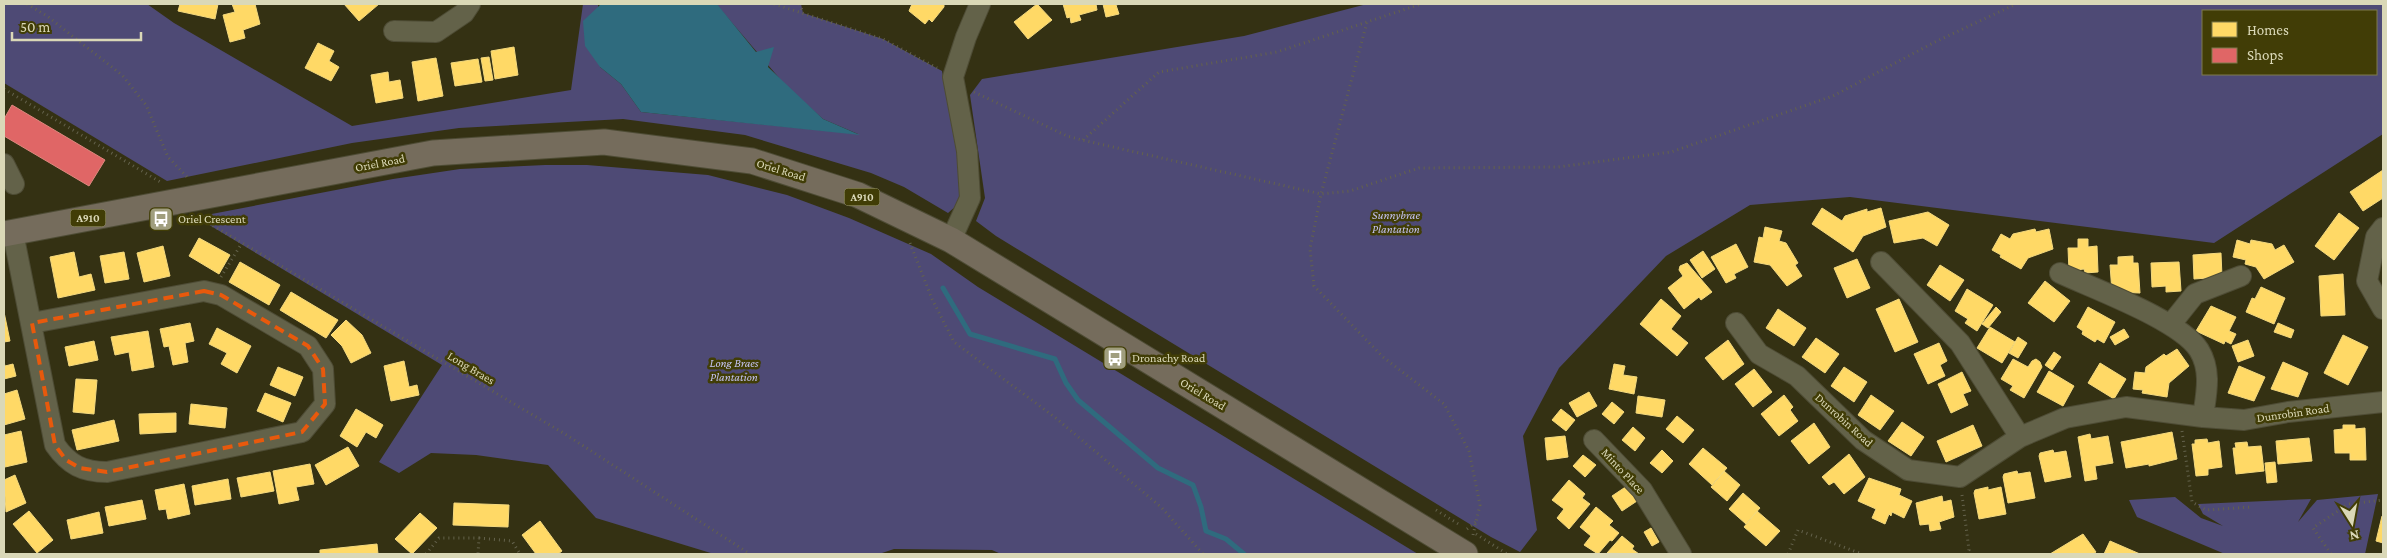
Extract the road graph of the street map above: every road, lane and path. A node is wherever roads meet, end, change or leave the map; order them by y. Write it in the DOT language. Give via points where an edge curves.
graph roads {
  1 [pos="26,4"];
  2 [pos="470,4"];
  3 [pos="774,4"];
  4 [pos="799,4"];
  5 [pos="980,4"];
  6 [pos="1420,4"];
  7 [pos="2016,4"];
  8 [pos="803,12"];
  9 [pos="1367,22"];
  10 [pos="394,31"];
  11 [pos="959,81"];
  12 [pos="4,89"];
  13 [pos="1082,140"];
  14 [pos="4,164"];
  15 [pos="14,184"];
  16 [pos="1321,194"];
  17 [pos="187,200"];
  18 [pos="899,215"];
  19 [pos="2383,228"];
  20 [pos="8,234"];
  21 [pos="951,240"];
  22 [pos="242,243"];
  23 [pos="1881,262"];
  24 [pos="2060,273"];
  25 [pos="2240,276"];
  26 [pos="211,293"];
  27 [pos="2383,309"];
  28 [pos="32,323"];
  29 [pos="1736,324"];
  30 [pos="2171,324"];
  31 [pos="2383,402"];
  32 [pos="2179,414"];
  33 [pos="2203,418"];
  34 [pos="2020,437"];
  35 [pos="1594,440"];
  36 [pos="1960,477"];
  37 [pos="2383,500"];
  38 [pos="1427,504"];
  39 [pos="2252,507"];
  40 [pos="1476,522"];
  41 [pos="1467,529"];
  42 [pos="479,538"];
  43 [pos="1468,547"];
  44 [pos="426,554"];
  45 [pos="478,554"];
  46 [pos="520,554"];
  47 [pos="750,554"];
  48 [pos="1203,554"];
  49 [pos="1507,554"];
  50 [pos="1681,554"];
  51 [pos="1788,554"];
  52 [pos="1862,554"];
  53 [pos="1966,554"];
  54 [pos="2331,554"];
  1 -- 17 [label="path" via="47,16 122,75 146,106"];
  2 -- 10 [label="street" via="436,32"];
  3 -- 8 [label="path"];
  4 -- 8 [label="path"];
  5 -- 11 [label="street" via="966,36"];
  6 -- 9 [label="path"];
  7 -- 16 [label="path" via="1832,96 1671,152 1558,167 1419,168 1350,191"];
  8 -- 11 [label="path" via="883,39"];
  9 -- 13 [label="path" via="1277,52 1159,72"];
  9 -- 16 [label="path"];
  11 -- 13 [label="path" via="968,89"];
  11 -- 21 [label="street" via="970,198"];
  12 -- 17 [label="path"];
  13 -- 16 [label="path"];
  14 -- 15 [label="street"];
  16 -- 40 [label="path" via="1310,249 1314,286 1383,357 1444,404 1469,451 1480,505"];
  17 -- 18 [label="main road, Oriel Road / A910" via="434,153 604,142 752,161 858,195"];
  17 -- 20 [label="main road, Oriel Road / A910"];
  17 -- 22 [label="path, Long Braes" via="187,211"];
  18 -- 21 [label="main road, Oriel Road / A910"];
  18 -- 48 [label="path" via="932,300 954,342 1080,438 1162,508"];
  19 -- 27 [label="street" via="2376,238 2367,281"];
  20 -- 28 [label="street"];
  21 -- 43 [label="main road, Oriel Road / A910"];
  22 -- 26 [label="path"];
  22 -- 47 [label="path, Long Braes" via="565,434"];
  23 -- 34 [label="street" via="1960,343"];
  24 -- 30 [label="street"];
  25 -- 30 [label="street" via="2195,294"];
  26 -- 28 [label="street" via="204,291"];
  26 -- 28 [label="street" via="221,295 308,346 323,369 325,404 302,432 107,472 80,468 66,460 55,445"];
  29 -- 36 [label="street, Dunrobin Road" via="1759,354 1797,376 1863,440 1908,470"];
  30 -- 33 [label="street" via="2199,350 2208,380"];
  31 -- 33 [label="street, Dunrobin Road" via="2244,420"];
  32 -- 33 [label="street, Dunrobin Road"];
  32 -- 34 [label="street, Dunrobin Road" via="2126,406 2065,418"];
  32 -- 39 [label="path" via="2192,502 2206,510"];
  34 -- 36 [label="street, Dunrobin Road"];
  35 -- 50 [label="street, Minto Place" via="1642,490"];
  36 -- 53 [label="path" via="1969,550"];
  37 -- 54 [label="path" via="2348,504 2313,528"];
  38 -- 41 [label="path"];
  40 -- 41 [label="path"];
  40 -- 43 [label="path"];
  41 -- 43 [label="path"];
  42 -- 44 [label="path" via="439,538"];
  42 -- 45 [label="path"];
  42 -- 46 [label="path" via="512,541"];
  43 -- 49 [label="path"];
  51 -- 52 [label="path" via="1798,530"];
}
